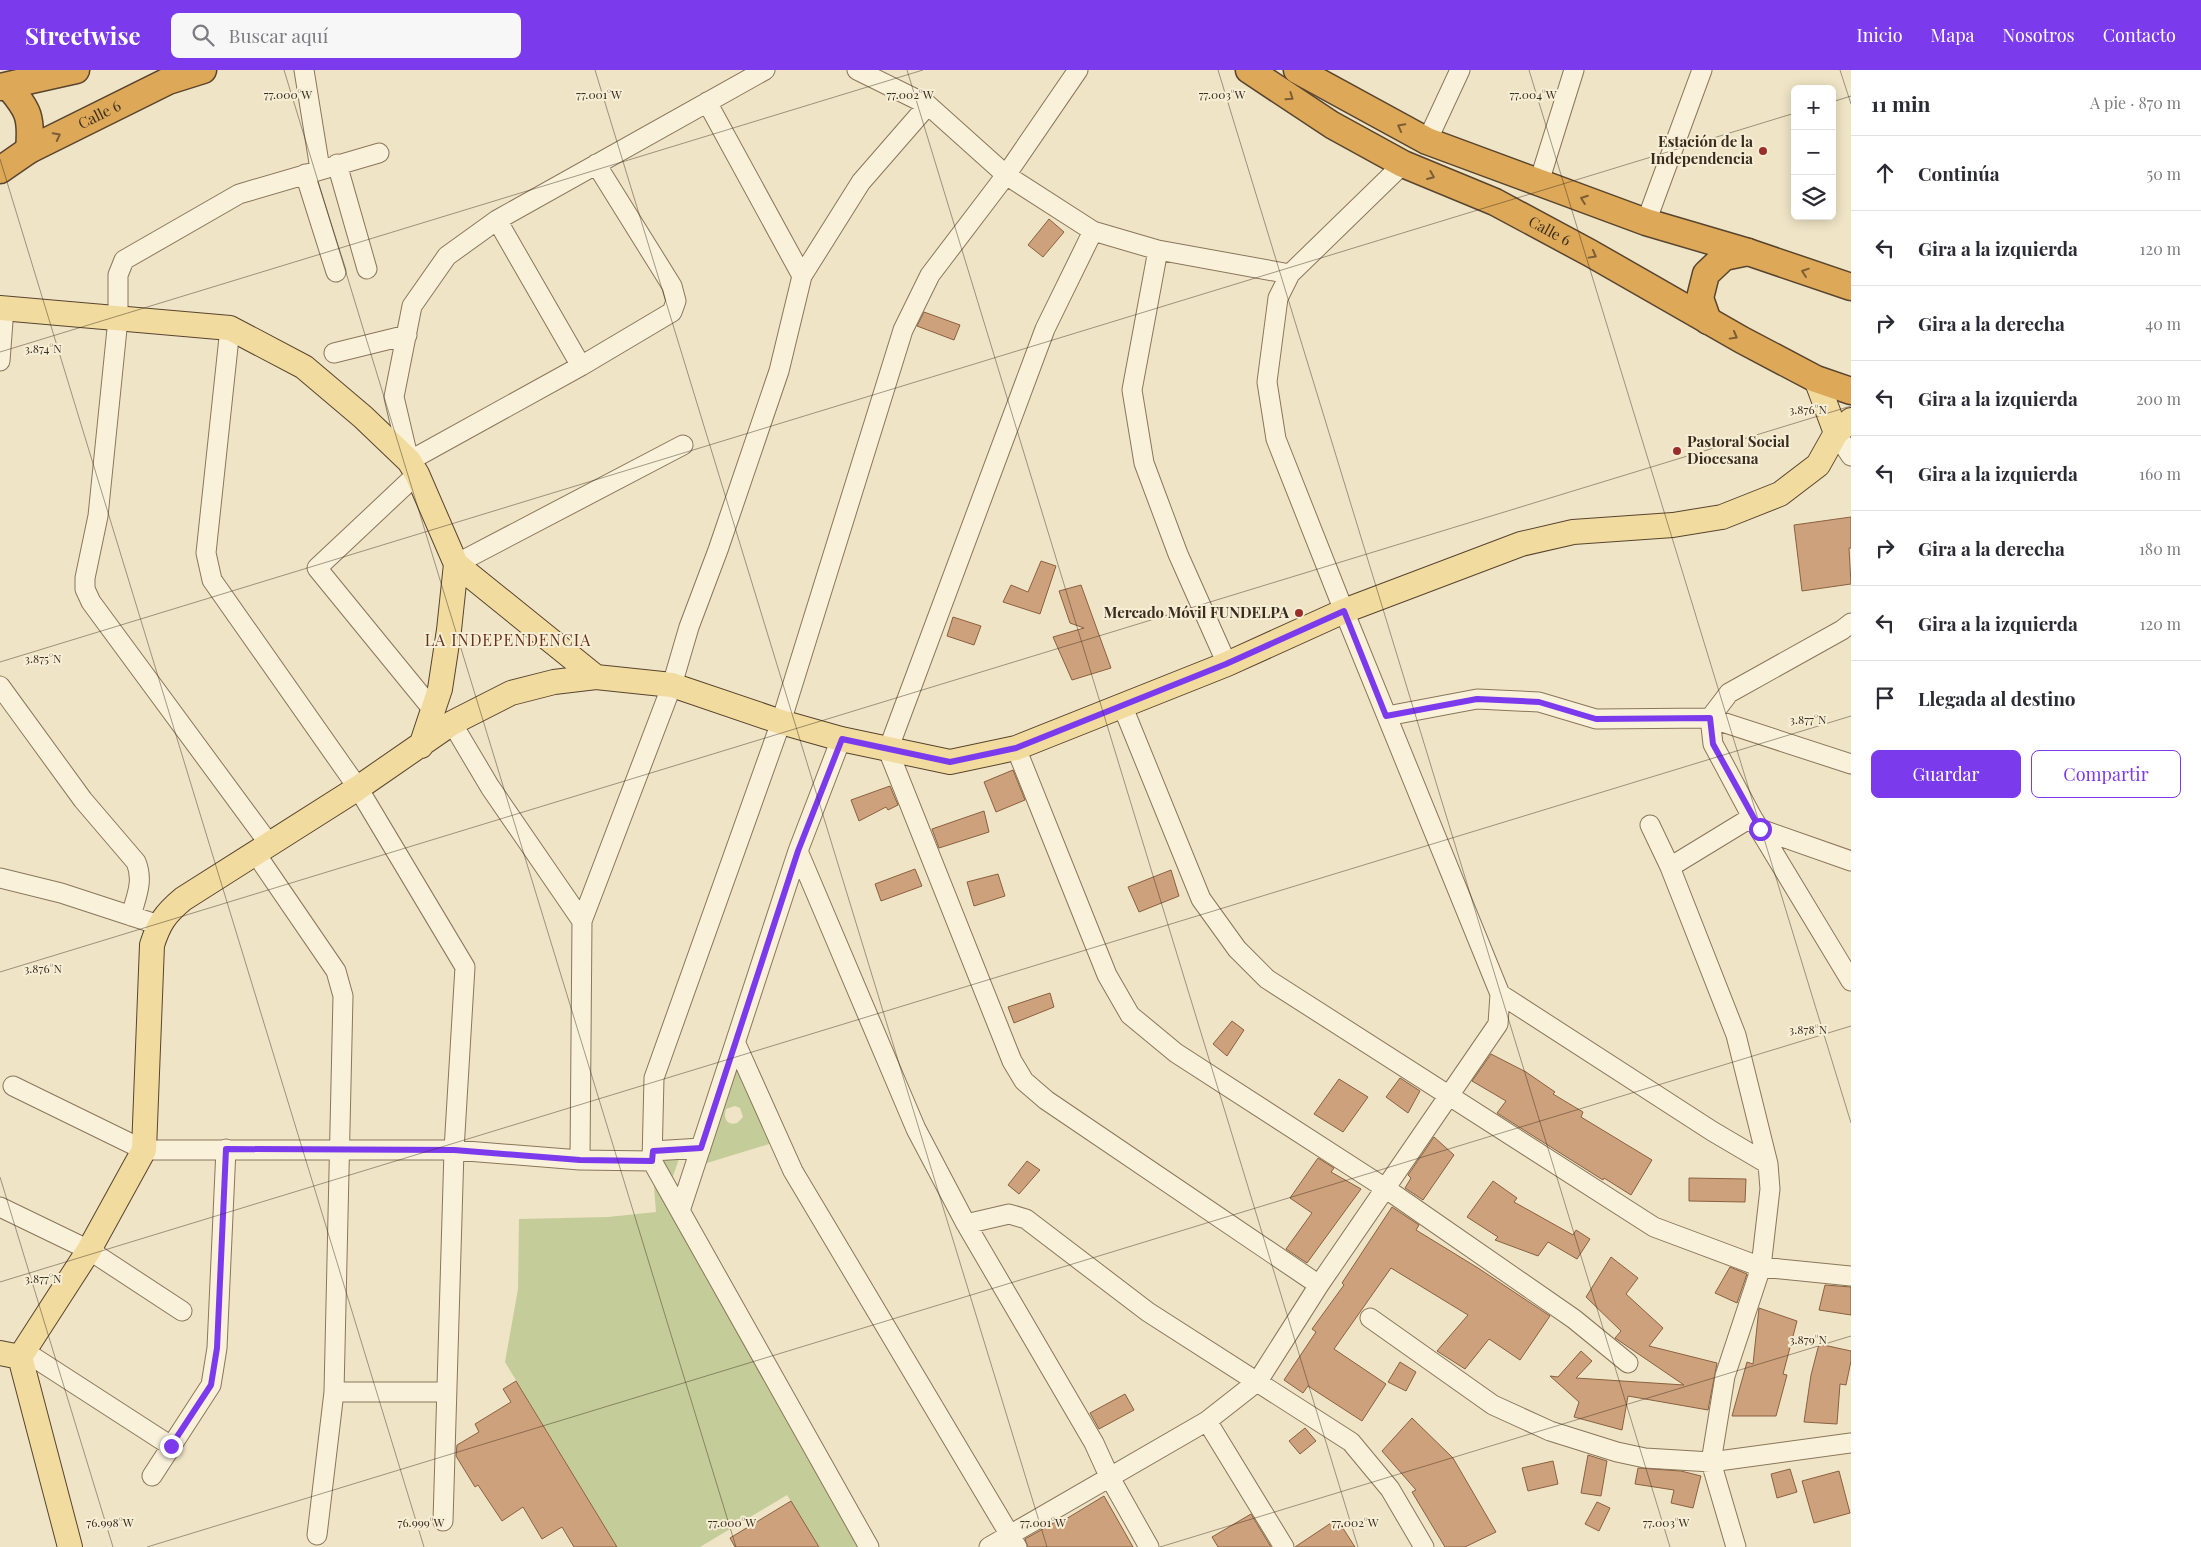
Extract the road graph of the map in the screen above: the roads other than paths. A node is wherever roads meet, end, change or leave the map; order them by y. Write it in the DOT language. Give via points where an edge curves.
graph roads {
  1 [pos="76,70"];
  2 [pos="203,70"];
  3 [pos="304,70"];
  4 [pos="765,70"];
  5 [pos="856,70"];
  6 [pos="1078,70"];
  7 [pos="1249,70"];
  8 [pos="1460,70"];
  9 [pos="1574,70"];
  10 [pos="1702,70"];
  11 [pos="1309,73"];
  12 [pos="4,86"];
  13 [pos="707,102"];
  14 [pos="928,105"];
  15 [pos="1427,141"];
  16 [pos="29,150"];
  17 [pos="379,153"];
  18 [pos="596,164"];
  19 [pos="1403,164"];
  20 [pos="321,169"];
  21 [pos="0,170"];
  22 [pos="1006,175"];
  23 [pos="1539,182"];
  24 [pos="497,220"];
  25 [pos="1646,222"];
  26 [pos="1094,231"];
  27 [pos="1158,250"];
  28 [pos="1748,252"];
  29 [pos="367,269"];
  30 [pos="336,272"];
  31 [pos="1290,274"];
  32 [pos="802,276"];
  33 [pos="1851,287"];
  34 [pos="2,308"];
  35 [pos="118,319"];
  36 [pos="1708,322"];
  37 [pos="230,328"];
  38 [pos="407,335"];
  39 [pos="334,353"];
  40 [pos="0,362"];
  41 [pos="581,366"];
  42 [pos="1816,379"];
  43 [pos="1851,391"];
  44 [pos="1844,427"];
  45 [pos="683,445"];
  46 [pos="1851,456"];
  47 [pos="413,468"];
  48 [pos="456,564"];
  49 [pos="1344,611"];
  50 [pos="1851,623"];
  51 [pos="1226,664"];
  52 [pos="596,677"];
  53 [pos="672,685"];
  54 [pos="0,686"];
  55 [pos="1122,705"];
  56 [pos="443,716"];
  57 [pos="1386,716"];
  58 [pos="1710,718"];
  59 [pos="781,722"];
  60 [pos="842,739"];
  61 [pos="1016,748"];
  62 [pos="888,750"];
  63 [pos="1851,764"];
  64 [pos="358,788"];
  65 [pos="1756,823"];
  66 [pos="1650,825"];
  67 [pos="263,850"];
  68 [pos="798,851"];
  69 [pos="1851,861"];
  70 [pos="1670,867"];
  71 [pos="0,878"];
  72 [pos="131,916"];
  73 [pos="582,921"];
  74 [pos="159,925"];
  75 [pos="1844,961"];
  76 [pos="1851,982"];
  77 [pos="1500,994"];
  78 [pos="736,1044"];
  79 [pos="13,1086"];
  80 [pos="1449,1097"];
  81 [pos="701,1148"];
  82 [pos="226,1149"];
  83 [pos="144,1150"];
  84 [pos="338,1150"];
  85 [pos="454,1150"];
  86 [pos="653,1156"];
  87 [pos="580,1160"];
  88 [pos="1768,1164"];
  89 [pos="1385,1188"];
  90 [pos="0,1207"];
  91 [pos="680,1211"];
  92 [pos="966,1224"];
  93 [pos="89,1250"];
  94 [pos="1761,1267"];
  95 [pos="1851,1276"];
  96 [pos="1319,1285"];
  97 [pos="182,1311"];
  98 [pos="1370,1318"];
  99 [pos="15,1354"];
  100 [pos="1628,1362"];
  101 [pos="1258,1381"];
  102 [pos="334,1392"];
  103 [pos="447,1392"];
  104 [pos="1207,1421"];
  105 [pos="1851,1443"];
  106 [pos="171,1446"];
  107 [pos="1711,1462"];
  108 [pos="152,1476"];
  109 [pos="1109,1476"];
  110 [pos="443,1521"];
  111 [pos="317,1535"];
  112 [pos="1014,1540"];
  113 [pos="70,1547"];
  114 [pos="869,1547"];
  115 [pos="988,1547"];
  116 [pos="1149,1547"];
  117 [pos="1284,1547"];
  118 [pos="1424,1547"];
  119 [pos="1736,1547"];
  1 -- 12 [label="highway"];
  16 -- 2 [label="highway, Calle 6, one-way" via="168,80"];
  3 -- 20 [label="street"];
  4 -- 13 [label="street"];
  5 -- 14 [label="street"];
  6 -- 22 [label="street"];
  7 -- 19 [label="highway, Calle 6, one-way" via="1332,125"];
  8 -- 15 [label="street"];
  9 -- 23 [label="street"];
  10 -- 25 [label="street"];
  15 -- 11 [label="highway, one-way"];
  12 -- 16 [label="highway" via="23,104 31,126"];
  13 -- 18 [label="street"];
  13 -- 32 [label="street"];
  14 -- 22 [label="street"];
  14 -- 32 [label="street" via="861,182"];
  15 -- 23 [label="highway"];
  16 -- 21 [label="highway, Calle 6"];
  17 -- 20 [label="street"];
  18 -- 24 [label="street"];
  18 -- 41 [label="street" via="672,286 676,301 672,312"];
  19 -- 31 [label="street"];
  19 -- 36 [label="highway, Calle 6, one-way" via="1495,202"];
  20 -- 29 [label="street"];
  20 -- 30 [label="street"];
  20 -- 35 [label="street" via="239,194 124,260 118,275"];
  22 -- 26 [label="street"];
  22 -- 59 [label="street" via="930,275 903,330"];
  25 -- 23 [label="highway, one-way"];
  24 -- 38 [label="street" via="447,256 412,306"];
  24 -- 41 [label="street"];
  25 -- 28 [label="highway"];
  26 -- 27 [label="street"];
  26 -- 62 [label="street" via="1045,329"];
  27 -- 31 [label="street"];
  27 -- 51 [label="street" via="1132,390 1144,463 1178,554"];
  33 -- 28 [label="highway, one-way"];
  28 -- 36 [label="highway" via="1724,257 1706,274 1700,298"];
  31 -- 49 [label="street" via="1278,298 1267,382 1274,430"];
  32 -- 53 [label="street" via="779,371 689,626"];
  34 -- 35 [label="main road"];
  34 -- 40 [label="street"];
  35 -- 37 [label="main road"];
  35 -- 67 [label="street" via="98,516 85,589"];
  36 -- 42 [label="highway, Calle 6, one-way"];
  37 -- 47 [label="main road" via="304,367 363,417"];
  37 -- 64 [label="street" via="206,552 212,580"];
  38 -- 39 [label="street"];
  38 -- 47 [label="street" via="394,397"];
  41 -- 47 [label="street"];
  42 -- 43 [label="highway, Calle 6"];
  42 -- 44 [label="main road"];
  44 -- 46 [label="street"];
  44 -- 49 [label="main road" via="1818,465 1780,494 1722,517 1673,525 1573,532 1521,544"];
  45 -- 48 [label="street"];
  47 -- 48 [label="main road"];
  47 -- 56 [label="street" via="317,568"];
  48 -- 52 [label="main road"];
  48 -- 56 [label="main road" via="442,680"];
  49 -- 51 [label="main road"];
  49 -- 57 [label="street"];
  50 -- 58 [label="street" via="1729,693"];
  51 -- 55 [label="main road"];
  52 -- 53 [label="main road"];
  52 -- 56 [label="main road" via="554,682"];
  53 -- 59 [label="main road"];
  53 -- 73 [label="street"];
  54 -- 72 [label="street" via="83,800 136,862 140,883"];
  55 -- 61 [label="main road"];
  55 -- 80 [label="street" via="1201,899 1237,949 1267,979"];
  56 -- 64 [label="main road" via="421,746"];
  56 -- 73 [label="street"];
  57 -- 58 [label="street" via="1477,699 1539,702 1596,719"];
  57 -- 77 [label="street"];
  58 -- 63 [label="street"];
  58 -- 65 [label="street" via="1713,744"];
  59 -- 60 [label="main road"];
  59 -- 86 [label="street" via="654,1078"];
  60 -- 62 [label="main road"];
  60 -- 68 [label="street"];
  61 -- 62 [label="main road" via="950,762"];
  61 -- 89 [label="street" via="1107,974 1130,1015 1176,1053"];
  62 -- 96 [label="street" via="1012,1061 1024,1081 1046,1100"];
  64 -- 67 [label="main road"];
  64 -- 85 [label="street" via="465,967"];
  65 -- 69 [label="street"];
  65 -- 70 [label="street"];
  65 -- 75 [label="street"];
  66 -- 70 [label="street"];
  67 -- 74 [label="main road" via="183,899"];
  67 -- 84 [label="street" via="336,971 344,996"];
  68 -- 78 [label="street"];
  68 -- 92 [label="street" via="916,1129"];
  70 -- 88 [label="street" via="1736,1035"];
  71 -- 72 [label="street" via="61,893"];
  72 -- 74 [label="street"];
  73 -- 87 [label="street"];
  74 -- 83 [label="main road" via="152,945"];
  75 -- 76 [label="street"];
  77 -- 80 [label="street" via="1498,1024"];
  77 -- 88 [label="street" via="1712,1132"];
  78 -- 81 [label="street"];
  78 -- 112 [label="street" via="793,1171"];
  79 -- 83 [label="street"];
  80 -- 89 [label="street"];
  80 -- 94 [label="street" via="1654,1227"];
  81 -- 86 [label="street"];
  81 -- 91 [label="street"];
  82 -- 83 [label="street"];
  82 -- 84 [label="street"];
  82 -- 106 [label="street" via="217,1348 211,1385"];
  83 -- 93 [label="main road"];
  84 -- 85 [label="street"];
  84 -- 102 [label="street"];
  85 -- 87 [label="street"];
  85 -- 103 [label="street"];
  86 -- 87 [label="street"];
  86 -- 91 [label="street"];
  88 -- 94 [label="street" via="1770,1189"];
  89 -- 96 [label="street"];
  89 -- 100 [label="street" via="1574,1318"];
  90 -- 93 [label="street"];
  91 -- 114 [label="street"];
  92 -- 101 [label="street" via="1008,1214 1026,1219 1148,1312"];
  92 -- 109 [label="street" via="1094,1443"];
  93 -- 97 [label="street"];
  93 -- 99 [label="main road"];
  94 -- 95 [label="street"];
  94 -- 107 [label="street" via="1726,1376"];
  96 -- 101 [label="street"];
  98 -- 107 [label="street" via="1493,1405 1550,1431 1645,1458"];
  99 -- 106 [label="street"];
  99 -- 113 [label="main road"];
  101 -- 104 [label="street"];
  101 -- 118 [label="street" via="1351,1442 1390,1489"];
  102 -- 103 [label="street"];
  102 -- 111 [label="street"];
  103 -- 110 [label="street"];
  104 -- 109 [label="street"];
  104 -- 117 [label="street"];
  105 -- 107 [label="street"];
  106 -- 108 [label="street"];
  107 -- 119 [label="street"];
  109 -- 112 [label="street"];
  109 -- 116 [label="street"];
  112 -- 115 [label="street"];
}
